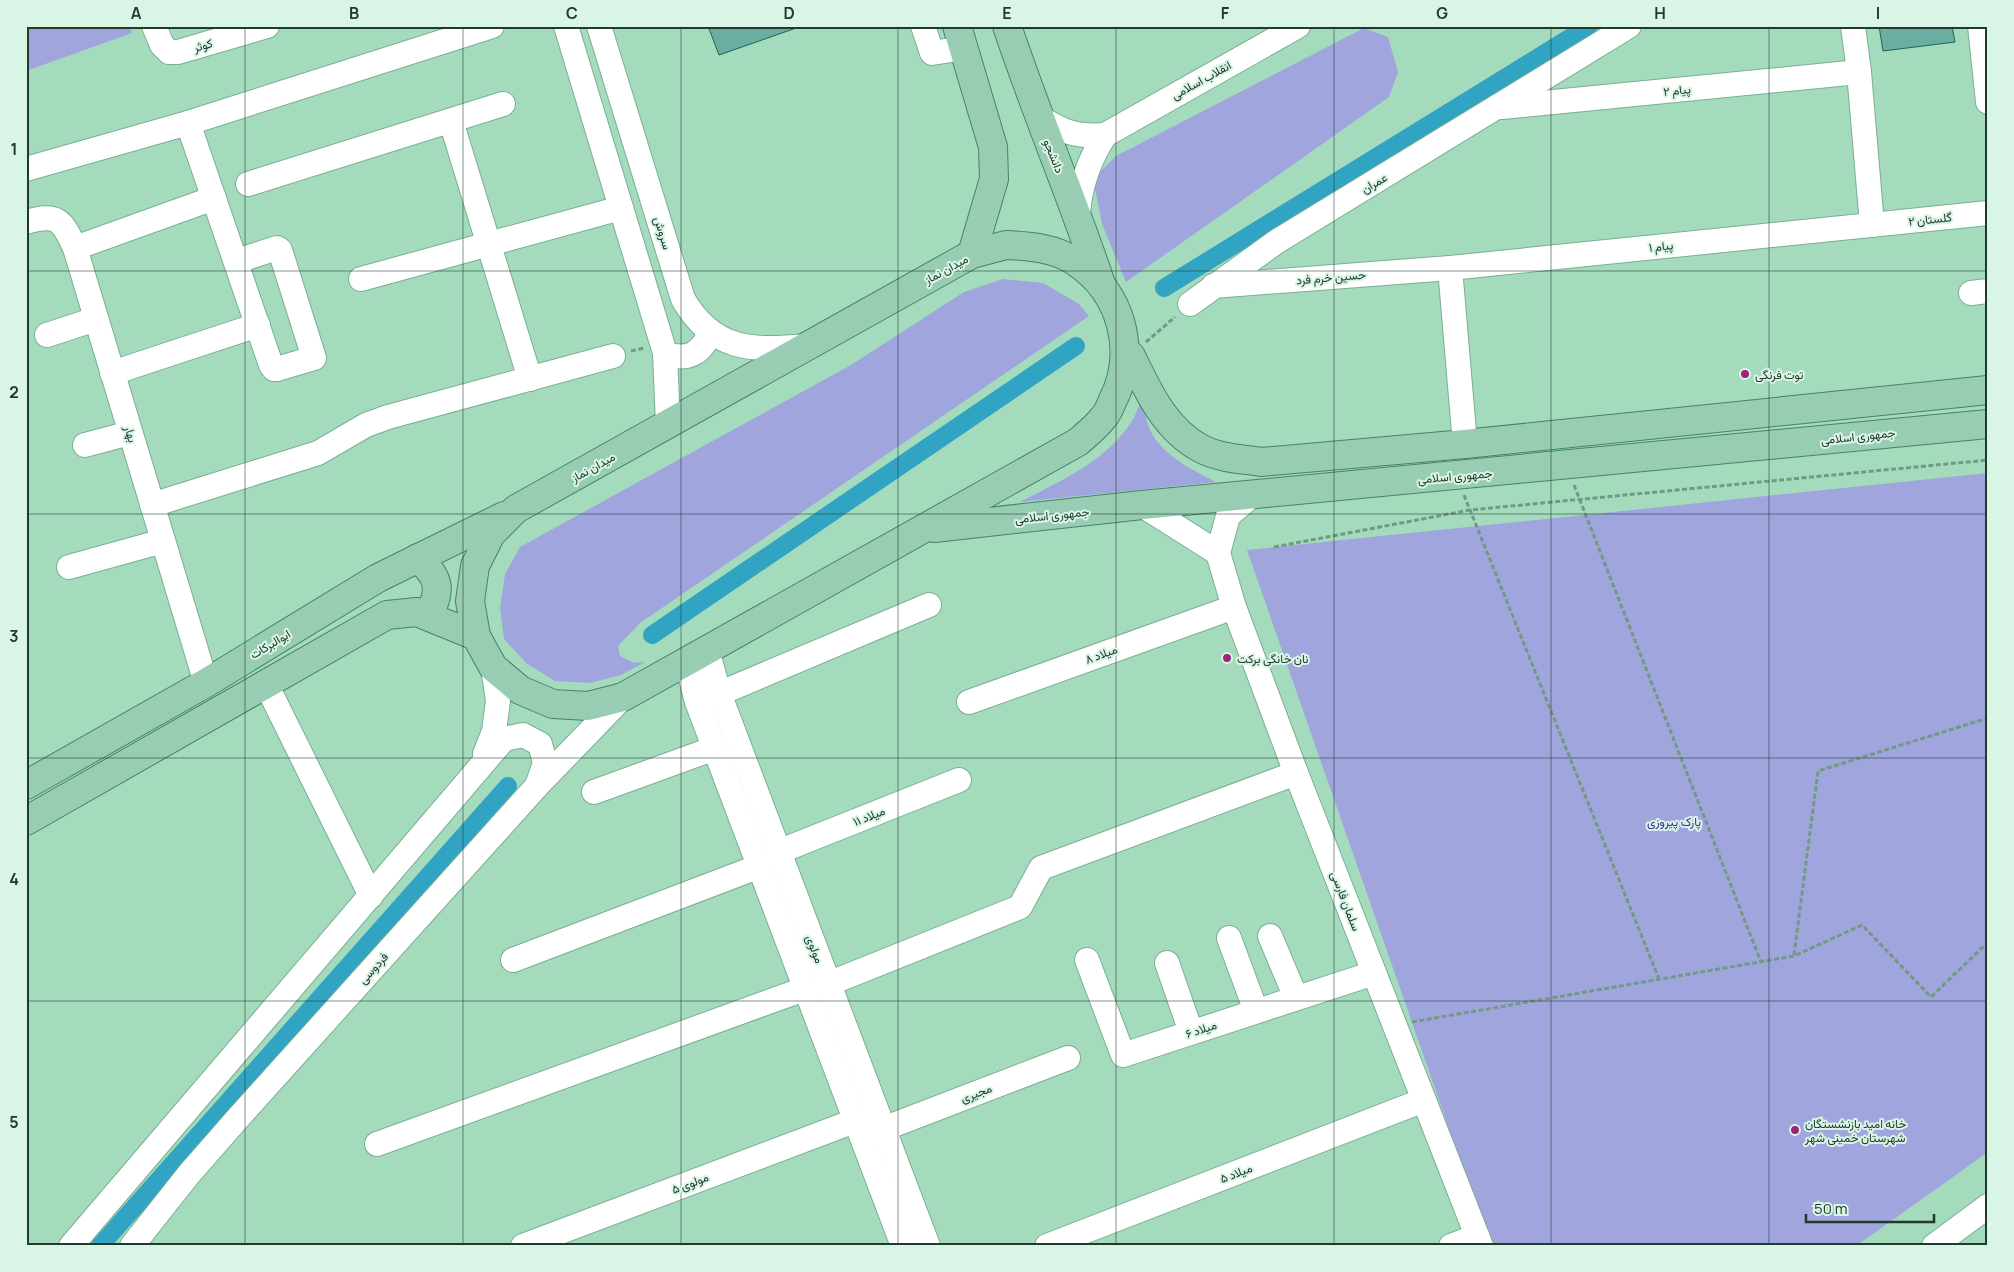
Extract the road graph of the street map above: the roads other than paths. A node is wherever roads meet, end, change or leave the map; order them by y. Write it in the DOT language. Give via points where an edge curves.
graph roads {
  1 [pos="154,26"];
  2 [pos="267,26"];
  3 [pos="492,26"];
  4 [pos="566,26"];
  5 [pos="600,26"];
  6 [pos="923,26"];
  7 [pos="1007,26"];
  8 [pos="1298,26"];
  9 [pos="1628,26"];
  10 [pos="1852,26"];
  11 [pos="1980,26"];
  12 [pos="960,37"];
  13 [pos="1986,63"];
  14 [pos="1859,72"];
  15 [pos="1988,102"];
  16 [pos="503,104"];
  17 [pos="1495,108"];
  18 [pos="1038,116"];
  19 [pos="451,122"];
  20 [pos="188,123"];
  21 [pos="1104,135"];
  22 [pos="26,169"];
  23 [pos="248,184"];
  24 [pos="214,198"];
  25 [pos="621,208"];
  26 [pos="1988,213"];
  27 [pos="1078,214"];
  28 [pos="26,222"];
  29 [pos="1872,225"];
  30 [pos="489,243"];
  31 [pos="75,248"];
  32 [pos="972,254"];
  33 [pos="236,261"];
  34 [pos="1450,268"];
  35 [pos="361,279"];
  36 [pos="1102,285"];
  37 [pos="1213,286"];
  38 [pos="1190,304"];
  39 [pos="96,320"];
  40 [pos="258,326"];
  41 [pos="710,331"];
  42 [pos="47,335"];
  43 [pos="810,346"];
  44 [pos="664,348"];
  45 [pos="1128,354"];
  46 [pos="613,356"];
  47 [pos="112,372"];
  48 [pos="530,379"];
  49 [pos="1988,390"];
  50 [pos="1656,424"];
  51 [pos="1988,424"];
  52 [pos="668,425"];
  53 [pos="130,433"];
  54 [pos="1465,444"];
  55 [pos="84,445"];
  56 [pos="1659,456"];
  57 [pos="1251,496"];
  58 [pos="152,505"];
  59 [pos="1142,506"];
  60 [pos="516,510"];
  61 [pos="922,530"];
  62 [pos="163,541"];
  63 [pos="1218,553"];
  64 [pos="418,558"];
  65 [pos="69,567"];
  66 [pos="929,605"];
  67 [pos="1234,607"];
  68 [pos="428,616"];
  69 [pos="476,636"];
  70 [pos="697,656"];
  71 [pos="493,666"];
  72 [pos="206,683"];
  73 [pos="266,684"];
  74 [pos="623,697"];
  75 [pos="708,698"];
  76 [pos="969,702"];
  77 [pos="715,748"];
  78 [pos="480,768"];
  79 [pos="1296,773"];
  80 [pos="959,780"];
  81 [pos="26,785"];
  82 [pos="537,786"];
  83 [pos="594,792"];
  84 [pos="26,821"];
  85 [pos="769,859"];
  86 [pos="371,896"];
  87 [pos="1270,936"];
  88 [pos="1229,938"];
  89 [pos="513,960"];
  90 [pos="1087,960"];
  91 [pos="1168,962"];
  92 [pos="1374,973"];
  93 [pos="817,986"];
  94 [pos="1296,998"];
  95 [pos="1256,1011"];
  96 [pos="1191,1032"];
  97 [pos="1068,1058"];
  98 [pos="1424,1100"];
  99 [pos="857,1120"];
  100 [pos="884,1129"];
  101 [pos="377,1144"];
  102 [pos="1988,1206"];
  103 [pos="1479,1241"];
  104 [pos="1937,1245"];
  105 [pos="71,1246"];
  106 [pos="132,1246"];
  107 [pos="523,1246"];
  108 [pos="903,1246"];
  109 [pos="928,1246"];
  110 [pos="1047,1246"];
  111 [pos="1451,1246"];
  1 -- 2 [label="street, کوثر" via="162,45 169,52"];
  3 -- 20 [label="street"];
  4 -- 25 [label="street"];
  5 -- 41 [label="street, سروش" via="683,300 697,320"];
  6 -- 12 [label="street" via="932,53"];
  7 -- 18 [label="main road, دانشجو"];
  8 -- 21 [label="street, انقلاب اسلامی"];
  9 -- 17 [label="street, عمران"];
  10 -- 14 [label="street"];
  11 -- 13 [label="street"];
  12 -- 32 [label="main road" via="994,147 994,179"];
  13 -- 15 [label="street"];
  14 -- 17 [label="street, پیام ۲"];
  14 -- 29 [label="street"];
  16 -- 19 [label="street"];
  17 -- 37 [label="street, عمران" via="1276,242"];
  18 -- 21 [label="street" via="1070,134"];
  18 -- 27 [label="main road, دانشجو"];
  19 -- 23 [label="street"];
  19 -- 30 [label="street"];
  20 -- 22 [label="street"];
  20 -- 24 [label="street"];
  21 -- 27 [label="street" via="1094,151 1079,192"];
  24 -- 31 [label="street"];
  24 -- 33 [label="street"];
  25 -- 30 [label="street"];
  25 -- 44 [label="street"];
  26 -- 29 [label="street, گلستان ۲"];
  27 -- 36 [label="main road, دانشجو"];
  28 -- 31 [label="street, بهار" via="55,219"];
  29 -- 34 [label="street, پیام ۱"];
  30 -- 35 [label="street"];
  30 -- 48 [label="street"];
  31 -- 39 [label="street, بهار"];
  32 -- 36 [label="main road, میدان نماز" via="1006,245 1042,247 1075,261"];
  32 -- 43 [label="main road, میدان نماز"];
  33 -- 40 [label="street"];
  33 -- 40 [label="street" via="276,248 280,250 314,358 274,369"];
  34 -- 37 [label="street, حسین خرم فرد"];
  34 -- 54 [label="street"];
  36 -- 45 [label="main road, میدان نماز" via="1119,316"];
  37 -- 38 [label="street, عمران"];
  39 -- 42 [label="street"];
  39 -- 47 [label="street, بهار"];
  40 -- 47 [label="street"];
  41 -- 43 [label="street, سروش" via="741,347"];
  41 -- 44 [label="street" via="701,349 694,354 674,357"];
  43 -- 52 [label="main road, میدان نماز"];
  44 -- 52 [label="street"];
  45 -- 54 [label="main road" via="1150,395 1176,432 1203,450 1261,462"];
  45 -- 61 [label="main road, میدان نماز" via="1121,386 1104,418 1078,442"];
  46 -- 48 [label="street"];
  47 -- 53 [label="street, بهار"];
  48 -- 58 [label="street" via="388,417 366,425 318,453"];
  49 -- 50 [label="main road"];
  50 -- 54 [label="main road"];
  50 -- 56 [label="main road"];
  51 -- 56 [label="main road, جمهوری اسلامی"];
  52 -- 60 [label="main road, میدان نماز"];
  53 -- 55 [label="street"];
  53 -- 58 [label="street, بهار"];
  56 -- 57 [label="main road, جمهوری اسلامی"];
  57 -- 59 [label="main road, جمهوری اسلامی"];
  57 -- 63 [label="street" via="1228,516"];
  58 -- 62 [label="street, بهار"];
  59 -- 61 [label="main road, جمهوری اسلامی"];
  59 -- 63 [label="street"];
  60 -- 64 [label="main road, ابوالبرکات"];
  60 -- 69 [label="main road, میدان نماز" via="491,534 474,566 470,601"];
  61 -- 70 [label="main road, میدان نماز"];
  62 -- 65 [label="street"];
  62 -- 72 [label="street, بهار"];
  63 -- 67 [label="street, سلمان فارسی"];
  64 -- 68 [label="main road" via="430,569 437,585 436,601"];
  64 -- 72 [label="main road, ابوالبرکات" via="378,578"];
  66 -- 75 [label="street"];
  67 -- 76 [label="street, میلاد ۸"];
  67 -- 79 [label="street, سلمان فارسی"];
  68 -- 69 [label="main road"];
  68 -- 73 [label="main road" via="417,612 387,615"];
  69 -- 71 [label="main road, میدان نماز"];
  70 -- 74 [label="main road, میدان نماز"];
  70 -- 75 [label="street, مولوی"];
  71 -- 74 [label="main road, میدان نماز" via="520,690 553,704 588,706"];
  71 -- 78 [label="street" via="498,701 494,731"];
  72 -- 81 [label="main road, ابوالبرکات"];
  73 -- 84 [label="main road"];
  73 -- 86 [label="street"];
  74 -- 82 [label="street, فردوسی"];
  75 -- 77 [label="street, مولوی"];
  75 -- 85 [label="street, مولوی"];
  77 -- 83 [label="street"];
  77 -- 85 [label="street, مولوی"];
  78 -- 82 [label="street" via="504,739 523,735 540,744 545,763"];
  78 -- 86 [label="street"];
  79 -- 92 [label="street, سلمان فارسی"];
  79 -- 93 [label="street" via="1041,868 1020,907"];
  80 -- 85 [label="street, میلاد ۱۱"];
  82 -- 106 [label="street, فردوسی" via="232,1125"];
  85 -- 89 [label="street, میلاد ۱۱"];
  85 -- 93 [label="street, مولوی"];
  86 -- 105 [label="street"];
  87 -- 94 [label="street"];
  88 -- 95 [label="street"];
  90 -- 96 [label="street, میلاد ۶" via="1124,1055"];
  91 -- 96 [label="street"];
  92 -- 94 [label="street, میلاد ۶"];
  92 -- 98 [label="street, سلمان فارسی"];
  93 -- 99 [label="street, مولوی"];
  93 -- 100 [label="street, مولوی"];
  93 -- 101 [label="street"];
  94 -- 95 [label="street, میلاد ۶"];
  95 -- 96 [label="street, میلاد ۶"];
  97 -- 100 [label="street, مجیری"];
  98 -- 103 [label="street, سلمان فارسی"];
  98 -- 110 [label="street, میلاد ۵"];
  99 -- 107 [label="street, مولوی ۵"];
  99 -- 108 [label="street, مولوی"];
  100 -- 109 [label="street, مولوی"];
  102 -- 104 [label="street"];
  103 -- 111 [label="street"];
}
